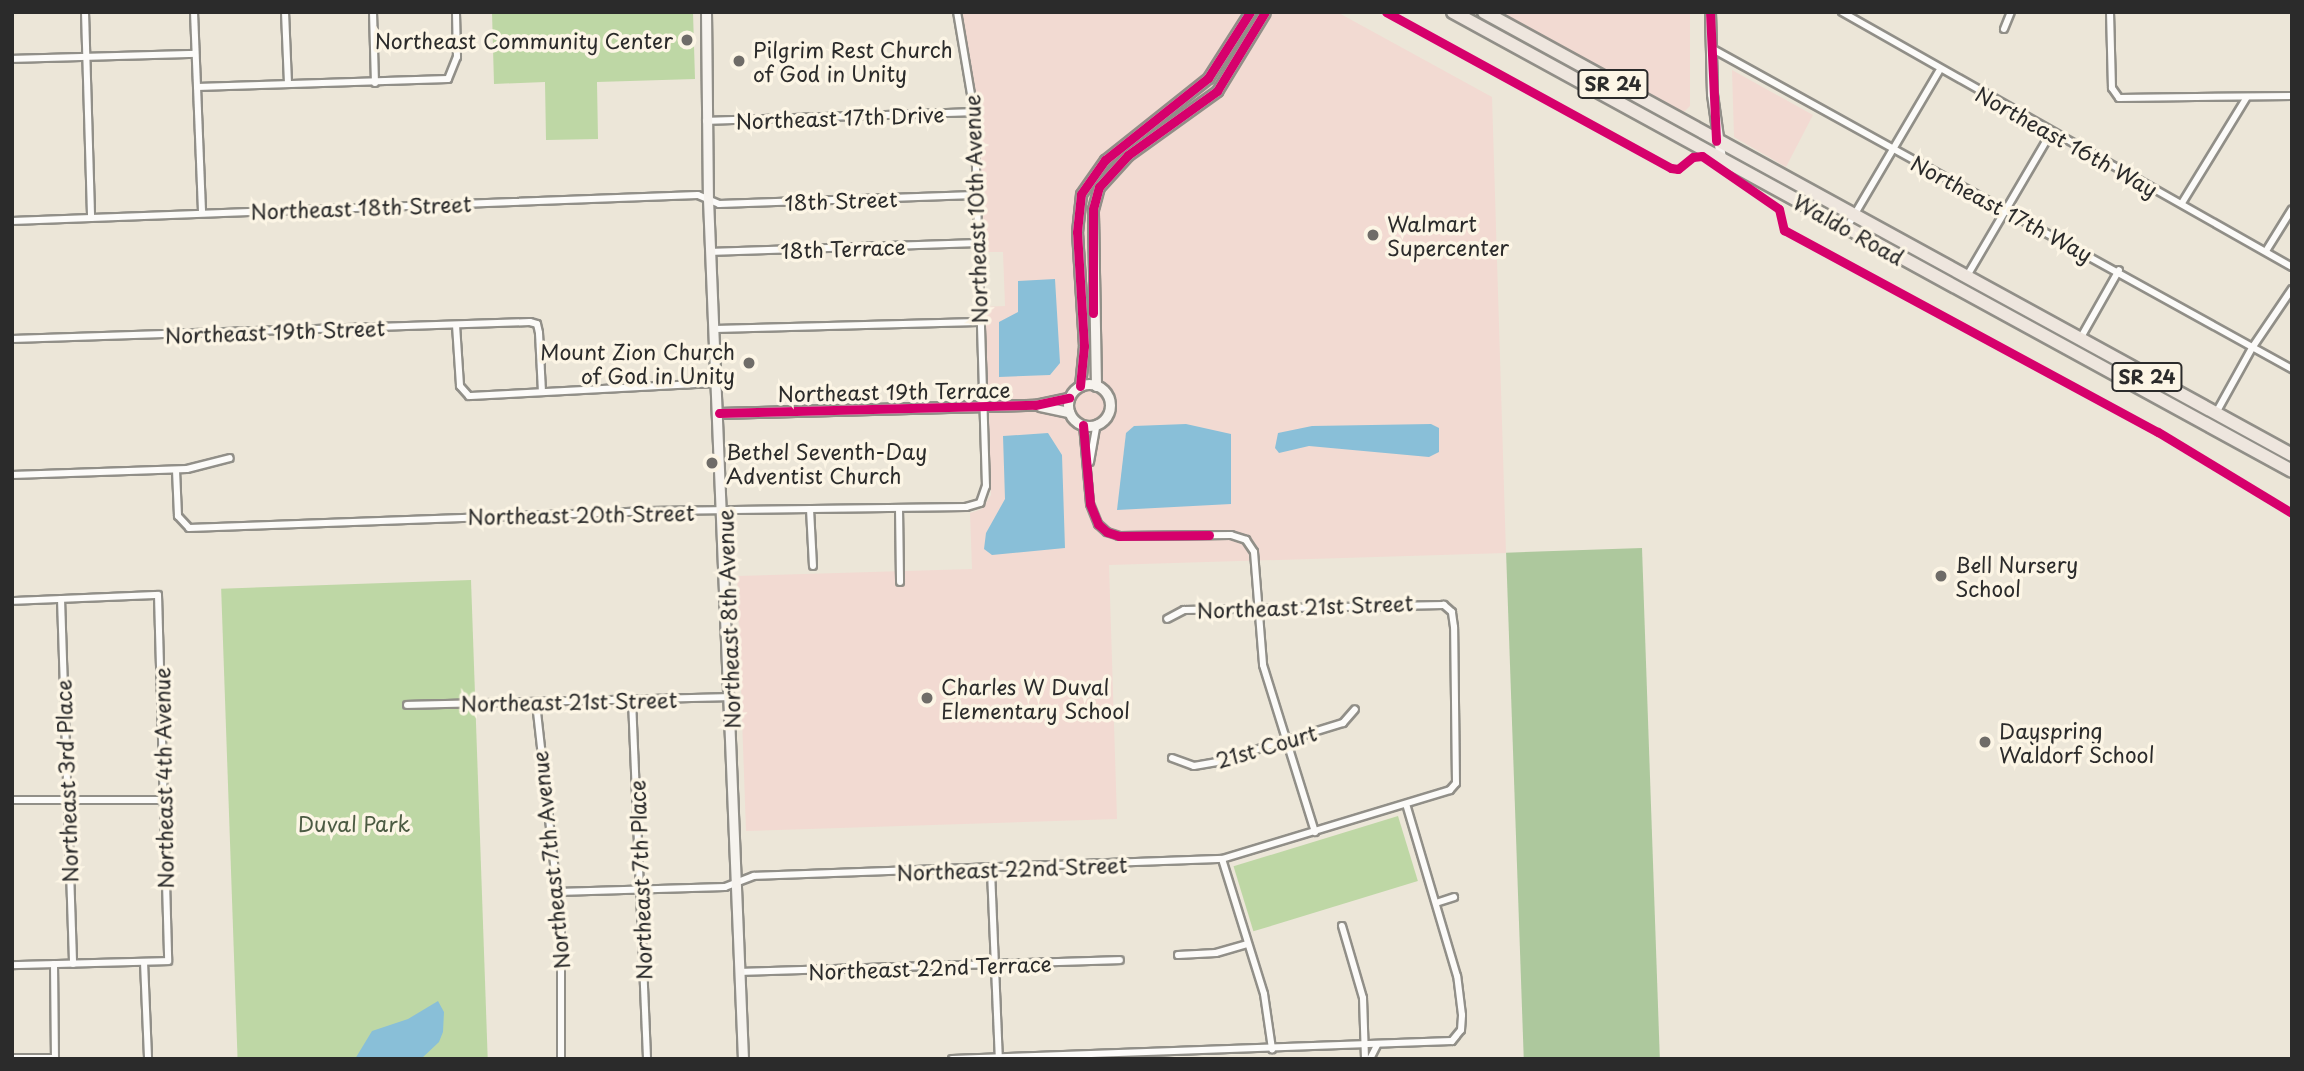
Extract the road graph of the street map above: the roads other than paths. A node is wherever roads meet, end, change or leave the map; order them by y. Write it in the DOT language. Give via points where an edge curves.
graph roads {
  1 [pos="85,12"];
  2 [pos="194,12"];
  3 [pos="285,12"];
  4 [pos="373,12"];
  5 [pos="456,12"];
  6 [pos="706,12"];
  7 [pos="957,12"];
  8 [pos="1250,12"];
  9 [pos="1265,12"];
  10 [pos="1453,12"];
  11 [pos="1483,12"];
  12 [pos="1710,12"];
  13 [pos="1842,12"];
  14 [pos="2011,12"];
  15 [pos="2110,12"];
  16 [pos="2004,29"];
  17 [pos="1711,48"];
  18 [pos="195,54"];
  19 [pos="86,57"];
  20 [pos="12,59"];
  21 [pos="1939,71"];
  22 [pos="375,83"];
  23 [pos="288,84"];
  24 [pos="197,87"];
  25 [pos="2292,96"];
  26 [pos="2247,97"];
  27 [pos="974,112"];
  28 [pos="1161,117"];
  29 [pos="706,121"];
  30 [pos="1169,127"];
  31 [pos="2050,133"];
  32 [pos="1716,141"];
  33 [pos="1892,148"];
  34 [pos="1716,156"];
  35 [pos="975,195"];
  36 [pos="708,199"];
  37 [pos="2182,203"];
  38 [pos="2292,209"];
  39 [pos="202,212"];
  40 [pos="2003,213"];
  41 [pos="1854,216"];
  42 [pos="91,218"];
  43 [pos="12,221"];
  44 [pos="1846,229"];
  45 [pos="976,243"];
  46 [pos="2266,251"];
  47 [pos="711,252"];
  48 [pos="2292,267"];
  49 [pos="2119,270"];
  50 [pos="1967,277"];
  51 [pos="2292,289"];
  52 [pos="1960,290"];
  53 [pos="978,322"];
  54 [pos="456,325"];
  55 [pos="715,329"];
  56 [pos="12,339"];
  57 [pos="2079,340"];
  58 [pos="2252,348"];
  59 [pos="2073,352"];
  60 [pos="2292,369"];
  61 [pos="717,383"];
  62 [pos="1080,386"];
  63 [pos="1096,386"];
  64 [pos="542,392"];
  65 [pos="1069,398"];
  66 [pos="1035,405"];
  67 [pos="982,407"];
  68 [pos="1069,412"];
  69 [pos="719,413"];
  70 [pos="2215,414"];
  71 [pos="1097,424"];
  72 [pos="1083,425"];
  73 [pos="2208,427"];
  74 [pos="2292,455"];
  75 [pos="230,458"];
  76 [pos="1089,467"];
  77 [pos="176,470"];
  78 [pos="2292,471"];
  79 [pos="12,475"];
  80 [pos="980,503"];
  81 [pos="899,508"];
  82 [pos="810,509"];
  83 [pos="723,510"];
  84 [pos="813,566"];
  85 [pos="900,582"];
  86 [pos="61,599"];
  87 [pos="12,601"];
  88 [pos="1257,608"];
  89 [pos="1167,619"];
  90 [pos="732,697"];
  91 [pos="632,700"];
  92 [pos="536,703"];
  93 [pos="407,705"];
  94 [pos="1355,709"];
  95 [pos="1288,741"];
  96 [pos="1172,758"];
  97 [pos="1456,783"];
  98 [pos="12,800"];
  99 [pos="67,800"];
  100 [pos="161,800"];
  101 [pos="1406,804"];
  102 [pos="1315,832"];
  103 [pos="1222,859"];
  104 [pos="991,871"];
  105 [pos="737,879"];
  106 [pos="642,888"];
  107 [pos="557,892"];
  108 [pos="1454,897"];
  109 [pos="1436,903"];
  110 [pos="1342,926"];
  111 [pos="1248,944"];
  112 [pos="1178,955"];
  113 [pos="1120,960"];
  114 [pos="144,962"];
  115 [pos="54,964"];
  116 [pos="73,964"];
  117 [pos="12,965"];
  118 [pos="995,965"];
  119 [pos="741,972"];
  120 [pos="1377,1045"];
  121 [pos="1364,1046"];
  122 [pos="1272,1049"];
  123 [pos="12,1058"];
  124 [pos="55,1058"];
  125 [pos="999,1058"];
  126 [pos="148,1059"];
  127 [pos="561,1059"];
  128 [pos="647,1059"];
  129 [pos="743,1059"];
  130 [pos="952,1059"];
  131 [pos="1367,1059"];
  1 -- 19 [label="street"];
  2 -- 18 [label="street"];
  3 -- 23 [label="street"];
  4 -- 22 [label="street"];
  5 -- 22 [label="street" via="457,57 449,79"];
  6 -- 29 [label="street, Northeast 8th Avenue"];
  7 -- 27 [label="street, Northeast 10th Avenue"];
  8 -- 28 [label="street" via="1220,63"];
  9 -- 30 [label="street" via="1222,85"];
  10 -- 34 [label="highway, Waldo Road / SR 24"];
  11 -- 32 [label="highway, Waldo Road / SR 24"];
  12 -- 17 [label="street"];
  13 -- 21 [label="street, Northeast 16th Way"];
  14 -- 16 [label="street"];
  15 -- 26 [label="street" via="2112,88 2119,99"];
  17 -- 32 [label="street"];
  17 -- 33 [label="street, Northeast 17th Way"];
  18 -- 19 [label="street"];
  18 -- 24 [label="street"];
  19 -- 20 [label="street"];
  19 -- 42 [label="street"];
  21 -- 31 [label="street, Northeast 16th Way"];
  21 -- 33 [label="street"];
  22 -- 23 [label="street"];
  23 -- 24 [label="street"];
  24 -- 39 [label="street"];
  25 -- 26 [label="street"];
  26 -- 37 [label="street"];
  27 -- 29 [label="street, Northeast 17th Drive"];
  27 -- 35 [label="street, Northeast 10th Avenue"];
  28 -- 30 [label="street"];
  28 -- 62 [label="street" via="1105,160 1082,194 1077,232 1084,346"];
  29 -- 36 [label="street, Northeast 8th Avenue"];
  30 -- 63 [label="street" via="1112,170 1093,209"];
  31 -- 37 [label="street, Northeast 16th Way"];
  31 -- 40 [label="street"];
  32 -- 34 [label="street"];
  32 -- 41 [label="highway, Waldo Road / SR 24"];
  33 -- 40 [label="street, Northeast 17th Way"];
  33 -- 41 [label="street"];
  34 -- 44 [label="highway, Waldo Road / SR 24"];
  35 -- 36 [label="street, 18th Street" via="719,204"];
  35 -- 45 [label="street, Northeast 10th Avenue"];
  36 -- 39 [label="street, Northeast 18th Street" via="698,195"];
  36 -- 47 [label="street, Northeast 8th Avenue"];
  37 -- 46 [label="street, Northeast 16th Way"];
  38 -- 46 [label="street"];
  39 -- 42 [label="street, Northeast 18th Street"];
  40 -- 49 [label="street, Northeast 17th Way"];
  40 -- 50 [label="street"];
  41 -- 44 [label="street"];
  41 -- 50 [label="highway, SR 24"];
  42 -- 43 [label="street, Northeast 18th Street"];
  44 -- 52 [label="highway, Waldo Road / SR 24"];
  45 -- 47 [label="street, 18th Terrace"];
  45 -- 53 [label="street, Northeast 10th Avenue"];
  46 -- 48 [label="street, Northeast 16th Way"];
  47 -- 55 [label="street, Northeast 8th Avenue"];
  49 -- 57 [label="street"];
  49 -- 58 [label="street, Northeast 17th Way"];
  50 -- 52 [label="street"];
  50 -- 57 [label="highway, SR 24"];
  51 -- 58 [label="street"];
  52 -- 59 [label="highway, Waldo Road / SR 24"];
  53 -- 55 [label="street"];
  53 -- 67 [label="street, Northeast 10th Avenue"];
  54 -- 56 [label="street, Northeast 19th Street"];
  54 -- 64 [label="street" via="460,386 469,396"];
  54 -- 64 [label="street, Northeast 19th Street" via="537,324"];
  55 -- 61 [label="street, Northeast 8th Avenue"];
  57 -- 59 [label="street"];
  57 -- 70 [label="highway, SR 24"];
  58 -- 60 [label="street, Northeast 17th Way"];
  58 -- 70 [label="street"];
  59 -- 73 [label="highway, Waldo Road / SR 24"];
  61 -- 64 [label="street"];
  61 -- 69 [label="street, Northeast 8th Avenue"];
  62 -- 63 [label="street"];
  62 -- 65 [label="street"];
  63 -- 71 [label="street" via="1109,404 1107,415"];
  65 -- 66 [label="street, Northeast 19th Terrace"];
  65 -- 68 [label="street"];
  66 -- 67 [label="street, Northeast 19th Terrace"];
  66 -- 68 [label="street, Northeast 19th Terrace"];
  67 -- 69 [label="street, Northeast 19th Terrace"];
  67 -- 80 [label="street, Northeast 10th Avenue" via="986,486"];
  68 -- 72 [label="street"];
  69 -- 83 [label="street, Northeast 8th Avenue"];
  70 -- 73 [label="street"];
  70 -- 74 [label="highway, SR 24"];
  71 -- 72 [label="street"];
  71 -- 76 [label="street"];
  72 -- 76 [label="street"];
  73 -- 78 [label="highway, SR 24"];
  75 -- 77 [label="street"];
  76 -- 88 [label="street" via="1093,513 1107,532 1246,540 1254,552"];
  77 -- 79 [label="street"];
  77 -- 83 [label="street, Northeast 20th Street" via="182,525"];
  80 -- 81 [label="street, Northeast 20th Street" via="966,508"];
  81 -- 82 [label="street, Northeast 20th Street"];
  81 -- 85 [label="street"];
  82 -- 83 [label="street, Northeast 20th Street"];
  82 -- 84 [label="street"];
  83 -- 90 [label="street, Northeast 8th Avenue"];
  86 -- 87 [label="street"];
  86 -- 99 [label="street, Northeast 3rd Place"];
  86 -- 100 [label="street, Northeast 4th Avenue" via="158,595"];
  88 -- 89 [label="street, Northeast 21st Street" via="1184,610"];
  88 -- 95 [label="street" via="1263,665"];
  88 -- 97 [label="street, Northeast 21st Street" via="1444,605 1452,612"];
  90 -- 91 [label="street, Northeast 21st Street"];
  90 -- 105 [label="street, Northeast 8th Avenue"];
  91 -- 92 [label="street, Northeast 21st Street"];
  91 -- 106 [label="street, Northeast 7th Place"];
  92 -- 93 [label="street, Northeast 21st Street"];
  92 -- 107 [label="street, Northeast 7th Avenue"];
  94 -- 95 [label="street, 21st Court" via="1343,723"];
  95 -- 96 [label="street, 21st Court" via="1216,762 1194,765"];
  95 -- 102 [label="street"];
  97 -- 101 [label="street, Northeast 22nd Street" via="1450,790"];
  98 -- 99 [label="street"];
  99 -- 100 [label="street"];
  99 -- 116 [label="street, Northeast 3rd Place"];
  100 -- 114 [label="street, Northeast 4th Avenue" via="168,961"];
  101 -- 102 [label="street, Northeast 22nd Street"];
  101 -- 109 [label="street"];
  102 -- 103 [label="street, Northeast 22nd Street"];
  103 -- 104 [label="street, Northeast 22nd Street"];
  103 -- 111 [label="street"];
  104 -- 105 [label="street, Northeast 22nd Street"];
  104 -- 118 [label="street"];
  105 -- 106 [label="street, Northeast 22nd Street" via="725,887"];
  105 -- 119 [label="street, Northeast 8th Avenue"];
  106 -- 107 [label="street, Northeast 22nd Street"];
  106 -- 128 [label="street, Northeast 7th Place"];
  107 -- 127 [label="street, Northeast 7th Avenue"];
  108 -- 109 [label="street"];
  109 -- 120 [label="street" via="1457,976 1462,1015 1458,1037 1443,1042"];
  110 -- 121 [label="street" via="1363,998"];
  111 -- 112 [label="street" via="1208,955"];
  111 -- 122 [label="street" via="1270,1018"];
  113 -- 118 [label="street, Northeast 22nd Terrace"];
  114 -- 116 [label="street"];
  114 -- 126 [label="street"];
  115 -- 116 [label="street"];
  115 -- 117 [label="street"];
  115 -- 124 [label="street"];
  118 -- 119 [label="street, Northeast 22nd Terrace"];
  118 -- 125 [label="street"];
  119 -- 129 [label="street, Northeast 8th Avenue"];
  120 -- 121 [label="street"];
  120 -- 131 [label="street"];
  121 -- 122 [label="street"];
  121 -- 131 [label="street"];
  122 -- 125 [label="street"];
  123 -- 124 [label="street"];
  125 -- 130 [label="street"];
}
